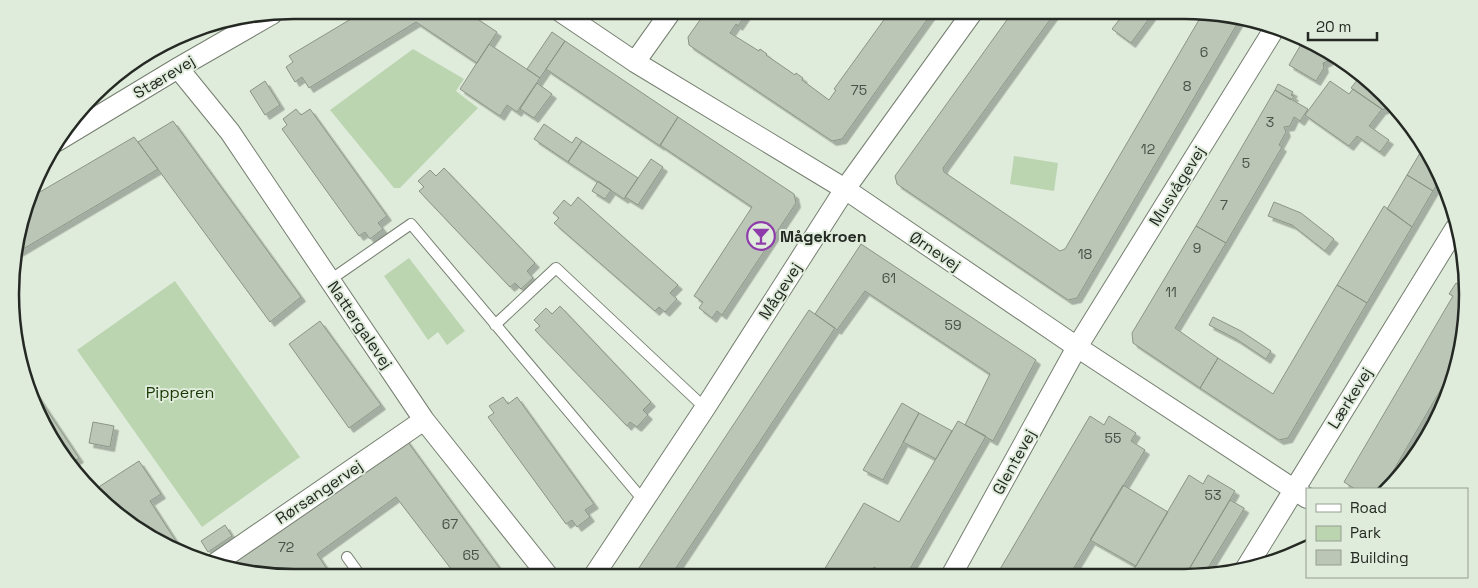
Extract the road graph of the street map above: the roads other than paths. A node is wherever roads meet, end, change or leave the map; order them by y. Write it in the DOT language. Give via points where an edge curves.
graph roads {
  1 [pos="571,19"];
  2 [pos="666,19"];
  3 [pos="968,19"];
  4 [pos="260,21"];
  5 [pos="1272,33"];
  6 [pos="635,62"];
  7 [pos="178,68"];
  8 [pos="71,132"];
  9 [pos="845,189"];
  10 [pos="1452,233"];
  11 [pos="330,280"];
  12 [pos="495,324"];
  13 [pos="1077,347"];
  14 [pos="705,408"];
  15 [pos="424,420"];
  16 [pos="1300,494"];
  17 [pos="644,500"];
  18 [pos="347,557"];
  19 [pos="221,559"];
  20 [pos="1256,560"];
  21 [pos="356,569"];
  22 [pos="543,569"];
  23 [pos="598,569"];
  24 [pos="955,569"];
  1 -- 6 [label="street, Ørnevej"];
  2 -- 6 [label="street"];
  3 -- 9 [label="street, Mågevej"];
  4 -- 7 [label="street, Stærevej"];
  5 -- 13 [label="street, Musvågevej"];
  6 -- 9 [label="street, Ørnevej"];
  7 -- 8 [label="street, Stærevej"];
  7 -- 11 [label="street, Nattergalevej" via="230,132"];
  9 -- 13 [label="street, Ørnevej"];
  9 -- 14 [label="street, Mågevej"];
  10 -- 16 [label="street, Lærkevej"];
  11 -- 12 [label="lane" via="411,224"];
  11 -- 15 [label="street, Nattergalevej"];
  12 -- 14 [label="lane" via="556,268"];
  12 -- 17 [label="lane"];
  13 -- 16 [label="street, Ørnevej"];
  13 -- 24 [label="street, Glentevej"];
  14 -- 17 [label="street, Mågevej"];
  15 -- 19 [label="street, Rørsangervej"];
  15 -- 22 [label="street, Nattergalevej"];
  16 -- 20 [label="street, Lærkevej"];
  17 -- 23 [label="street, Mågevej"];
  18 -- 21 [label="lane"];
}
